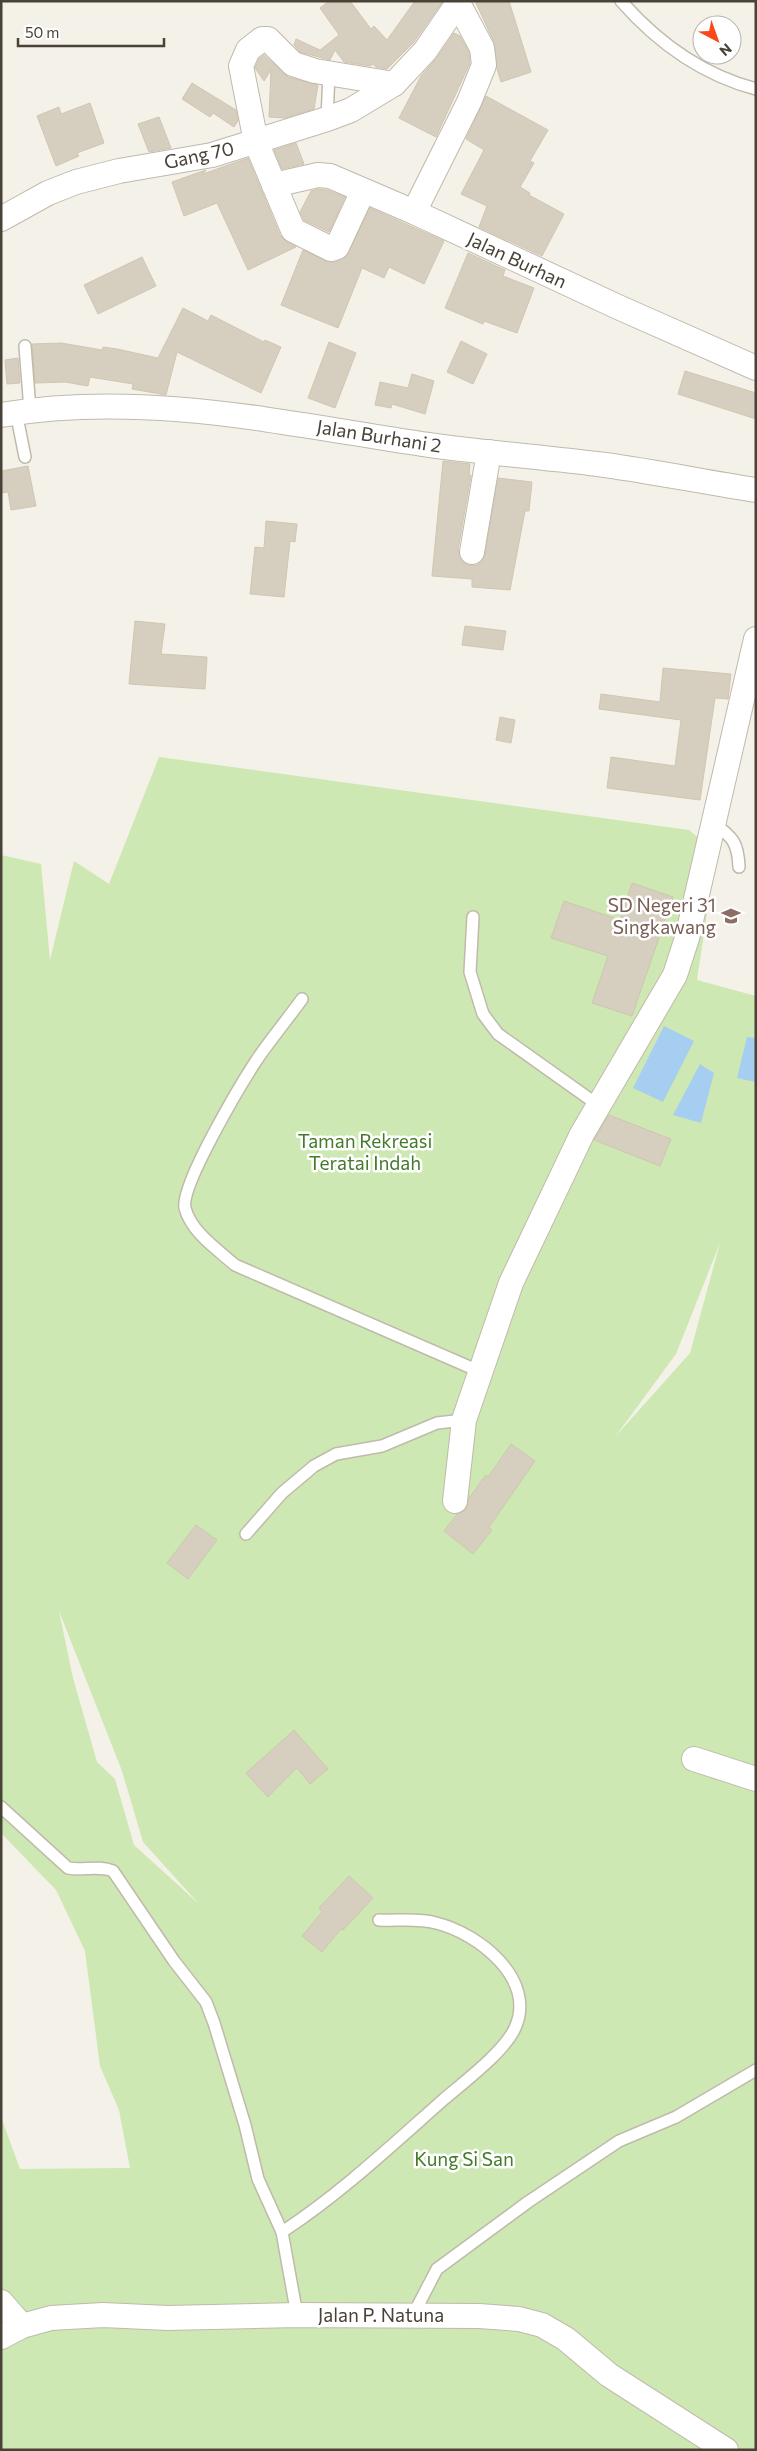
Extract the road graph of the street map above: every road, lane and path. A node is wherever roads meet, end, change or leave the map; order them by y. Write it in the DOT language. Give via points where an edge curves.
graph roads {
  1 [pos="621,1"];
  2 [pos="458,2"];
  3 [pos="634,6"];
  4 [pos="329,73"];
  5 [pos="394,84"];
  6 [pos="756,89"];
  7 [pos="327,119"];
  8 [pos="256,142"];
  9 [pos="274,185"];
  10 [pos="363,192"];
  11 [pos="414,212"];
  12 [pos="1,219"];
  13 [pos="25,346"];
  14 [pos="756,368"];
  15 [pos="16,413"];
  16 [pos="489,452"];
  17 [pos="25,457"];
  18 [pos="756,490"];
  19 [pos="472,552"];
  20 [pos="756,639"];
  21 [pos="747,713"];
  22 [pos="714,823"];
  23 [pos="739,867"];
  24 [pos="473,917"];
  25 [pos="302,999"];
  26 [pos="598,1105"];
  27 [pos="481,1372"];
  28 [pos="464,1420"];
  29 [pos="455,1501"];
  30 [pos="246,1534"];
  31 [pos="694,1759"];
  32 [pos="756,1779"];
  33 [pos="1,1807"];
  34 [pos="379,1920"];
  35 [pos="756,2070"];
  36 [pos="282,2232"];
  37 [pos="1,2302"];
  38 [pos="296,2315"];
  39 [pos="413,2315"];
  40 [pos="22,2326"];
  41 [pos="1,2337"];
  42 [pos="726,2450"];
  1 -- 3 [label="lane"];
  2 -- 5 [label="street, Gang 70" via="425,52"];
  2 -- 11 [label="street" via="482,48 484,65"];
  3 -- 6 [label="lane" via="693,63 732,83"];
  4 -- 5 [label="street"];
  4 -- 7 [label="lane"];
  4 -- 8 [label="street" via="293,64 268,39 262,39 248,50 241,66"];
  5 -- 7 [label="street, Gang 70" via="351,110"];
  7 -- 8 [label="street, Gang 70"];
  8 -- 9 [label="street"];
  8 -- 12 [label="street, Gang 70" via="212,155 118,171 76,182 48,193"];
  9 -- 10 [label="street, Jalan Burhan" via="318,175 330,176"];
  9 -- 10 [label="street" via="293,230 331,249 340,242"];
  10 -- 11 [label="street, Jalan Burhan"];
  11 -- 14 [label="street, Jalan Burhan"];
  13 -- 15 [label="lane"];
  15 -- 16 [label="street, Jalan Burhani 2" via="108,406 200,410"];
  15 -- 17 [label="lane"];
  16 -- 18 [label="street, Jalan Burhani 2" via="605,465"];
  16 -- 19 [label="street"];
  20 -- 21 [label="street"];
  21 -- 22 [label="street"];
  22 -- 23 [label="lane" via="735,842"];
  22 -- 26 [label="street" via="675,975"];
  24 -- 26 [label="lane" via="470,972 483,1014 498,1034"];
  25 -- 27 [label="lane" via="256,1061 210,1142 186,1193 185,1207 189,1218 208,1241 235,1265"];
  26 -- 27 [label="street" via="512,1283"];
  27 -- 28 [label="street"];
  28 -- 29 [label="street"];
  28 -- 30 [label="lane" via="438,1424 382,1446 336,1454 314,1466 282,1493"];
  31 -- 32 [label="street"];
  33 -- 36 [label="lane" via="68,1868 106,1869 118,1876 174,1961 206,2002 245,2125 258,2179"];
  34 -- 36 [label="lane" via="434,1922 458,1930 486,1948 508,1971 517,1987 516,2026 509,2038 477,2071 320,2207"];
  35 -- 39 [label="lane" via="676,2117 619,2141 528,2202 437,2269"];
  36 -- 38 [label="lane"];
  37 -- 40 [label="street"];
  38 -- 39 [label="street, Jalan P. Natuna"];
  38 -- 40 [label="street, Jalan P. Natuna" via="168,2318 103,2315 51,2318"];
  39 -- 42 [label="street, Jalan P. Natuna" via="479,2316 542,2325 566,2339 609,2376"];
  40 -- 41 [label="street, Jalan P. Natuna"];
}
